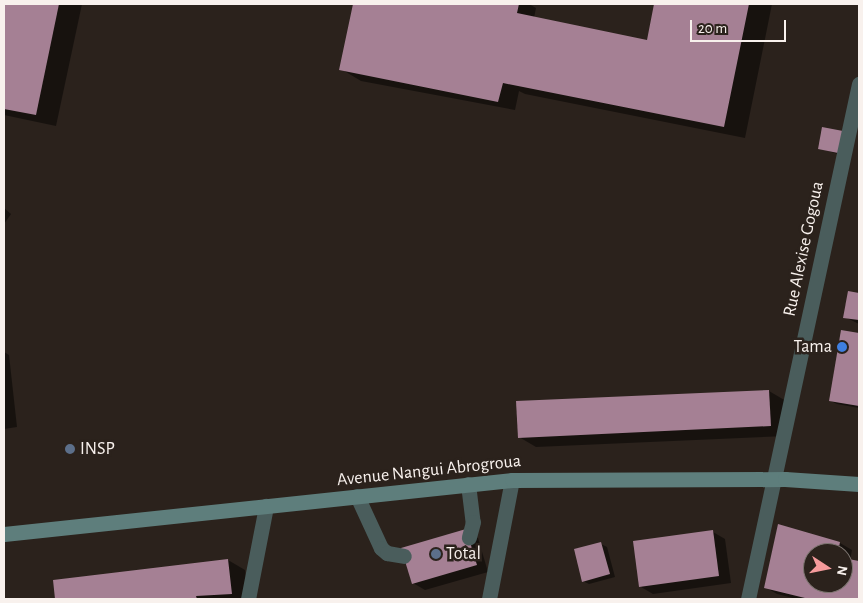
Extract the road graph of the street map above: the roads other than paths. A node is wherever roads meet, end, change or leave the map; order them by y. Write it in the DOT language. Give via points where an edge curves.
graph roads {
  1 [pos="859,84"];
  2 [pos="512,480"];
  3 [pos="774,480"];
  4 [pos="468,484"];
  5 [pos="859,484"];
  6 [pos="357,496"];
  7 [pos="266,506"];
  8 [pos="4,535"];
  9 [pos="469,537"];
  10 [pos="404,556"];
  11 [pos="248,599"];
  12 [pos="489,599"];
  13 [pos="748,599"];
  1 -- 3 [label="street, Rue Alexise Gogoua"];
  2 -- 3 [label="main road, Avenue Nangui Abrogroua"];
  2 -- 4 [label="main road, Avenue Nangui Abrogroua"];
  2 -- 12 [label="street"];
  3 -- 5 [label="main road, Avenue Nangui Abrogroua"];
  3 -- 13 [label="street, Rue Alexise Gogoua"];
  4 -- 6 [label="main road, Avenue Nangui Abrogroua"];
  4 -- 9 [label="street" via="473,522"];
  6 -- 7 [label="main road, Avenue Nangui Abrogroua"];
  6 -- 10 [label="street" via="381,548 387,553"];
  7 -- 8 [label="main road, Avenue Nangui Abrogroua"];
  7 -- 11 [label="street"];
}
